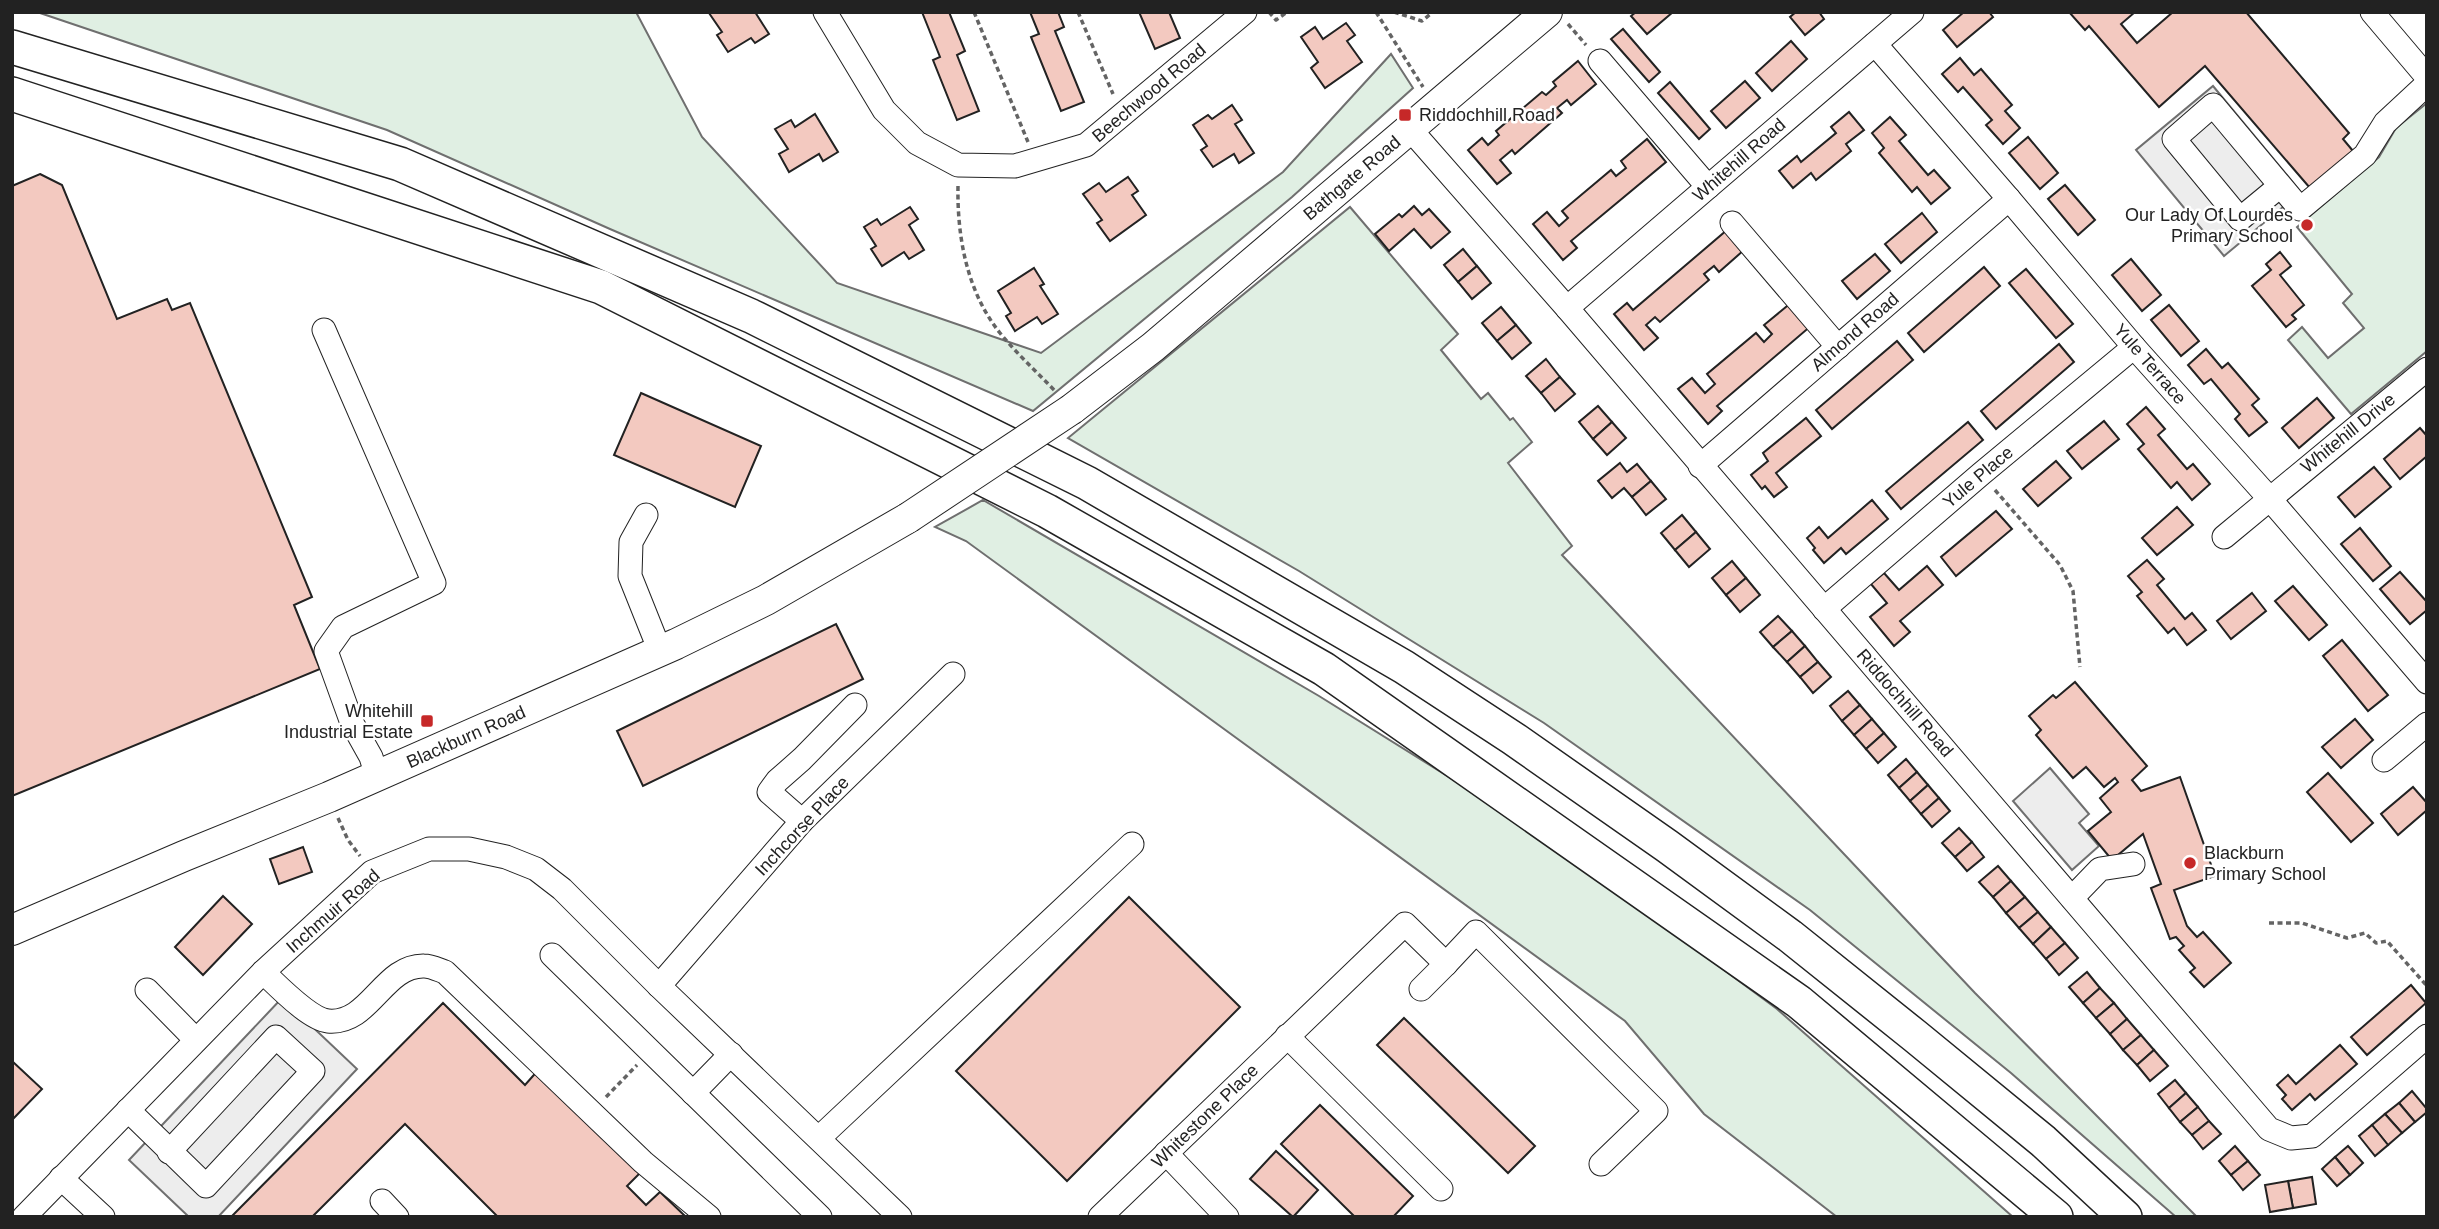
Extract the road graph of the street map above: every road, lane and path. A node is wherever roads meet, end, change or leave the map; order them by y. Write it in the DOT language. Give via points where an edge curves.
graph roads {
  1 [pos="825,12"];
  2 [pos="974,12"];
  3 [pos="1078,12"];
  4 [pos="1245,12"];
  5 [pos="1269,12"];
  6 [pos="1287,12"];
  7 [pos="1376,12"];
  8 [pos="1394,12"];
  9 [pos="1433,12"];
  10 [pos="1912,12"];
  11 [pos="2376,14"];
  12 [pos="1557,17"];
  13 [pos="1874,44"];
  14 [pos="12,47"];
  15 [pos="1600,61"];
  16 [pos="2427,77"];
  17 [pos="2427,85"];
  18 [pos="12,93"];
  19 [pos="1436,107"];
  20 [pos="1121,116"];
  21 [pos="1410,129"];
  22 [pos="1035,160"];
  23 [pos="958,165"];
  24 [pos="2280,186"];
  25 [pos="1708,187"];
  26 [pos="2009,199"];
  27 [pos="1732,223"];
  28 [pos="1567,308"];
  29 [pos="324,330"];
  30 [pos="1838,347"];
  31 [pos="2134,348"];
  32 [pos="2427,369"];
  33 [pos="1072,409"];
  34 [pos="1700,466"];
  35 [pos="1981,474"];
  36 [pos="2269,498"];
  37 [pos="646,515"];
  38 [pos="2224,537"];
  39 [pos="1824,609"];
  40 [pos="660,651"];
  41 [pos="2080,667"];
  42 [pos="953,674"];
  43 [pos="2427,682"];
  44 [pos="855,705"];
  45 [pos="2427,724"];
  46 [pos="2384,760"];
  47 [pos="377,776"];
  48 [pos="329,797"];
  49 [pos="802,821"];
  50 [pos="1132,844"];
  51 [pos="2133,864"];
  52 [pos="372,872"];
  53 [pos="2072,898"];
  54 [pos="2269,923"];
  55 [pos="12,930"];
  56 [pos="552,955"];
  57 [pos="1446,964"];
  58 [pos="263,972"];
  59 [pos="659,986"];
  60 [pos="2427,986"];
  61 [pos="1421,989"];
  62 [pos="147,990"];
  63 [pos="2427,1036"];
  64 [pos="1287,1037"];
  65 [pos="196,1040"];
  66 [pos="731,1054"];
  67 [pos="693,1093"];
  68 [pos="128,1110"];
  69 [pos="819,1138"];
  70 [pos="169,1152"];
  71 [pos="1166,1153"];
  72 [pos="1601,1164"];
  73 [pos="61,1178"];
  74 [pos="1441,1189"];
  75 [pos="24,1217"];
  76 [pos="103,1217"];
  77 [pos="709,1217"];
  78 [pos="820,1217"];
  79 [pos="900,1217"];
  80 [pos="1100,1217"];
  81 [pos="1227,1217"];
  82 [pos="2056,1217"];
  83 [pos="2125,1217"];
  1 -- 23 [label="street, Beechwood Road" via="884,110 917,143"];
  2 -- 22 [label="path"];
  3 -- 20 [label="path"];
  4 -- 20 [label="street, Beechwood Road"];
  5 -- 6 [label="path" via="1276,20"];
  7 -- 19 [label="path"];
  8 -- 9 [label="path" via="1422,21"];
  10 -- 13 [label="street, Whitehill Road"];
  11 -- 16 [label="street"];
  12 -- 15 [label="path"];
  12 -- 19 [label="main road, Bathgate Road"];
  13 -- 25 [label="street, Whitehill Road"];
  13 -- 26 [label="street, Yule Terrace"];
  14 -- 83 [label="highway" via="400,164 751,316 1087,482 1404,667 1667,846 1790,936 1915,1037 2043,1141"];
  15 -- 25 [label="street"];
  17 -- 24 [label="street" via="2385,123 2365,155 2300,209"];
  18 -- 82 [label="highway" via="601,287 1046,511 1324,669 1800,1002"];
  19 -- 21 [label="main road, Bathgate Road"];
  20 -- 22 [label="street, Beechwood Road" via="1086,145"];
  21 -- 28 [label="street, Riddochhill Road"];
  21 -- 33 [label="main road, Bathgate Road" via="1153,347"];
  22 -- 23 [label="street, Beechwood Road" via="1015,166"];
  23 -- 33 [label="path" via="958,220 973,289 999,332"];
  24 -- 24 [label="street" via="2240,219 2174,139 2213,105"];
  25 -- 28 [label="street, Whitehill Road"];
  26 -- 30 [label="street, Almond Road"];
  26 -- 31 [label="street, Yule Terrace"];
  27 -- 30 [label="street"];
  28 -- 34 [label="street, Riddochhill Road"];
  29 -- 47 [label="street" via="434,583 343,627 326,651"];
  30 -- 34 [label="street, Almond Road"];
  31 -- 35 [label="street, Yule Place"];
  31 -- 36 [label="street, Yule Terrace"];
  32 -- 36 [label="street, Whitehill Drive"];
  33 -- 40 [label="main road, Blackburn Road, bridge" via="908,518 766,600"];
  34 -- 39 [label="street, Riddochhill Road"];
  35 -- 39 [label="street, Yule Place"];
  35 -- 41 [label="path" via="2060,565 2073,591"];
  36 -- 38 [label="street, Whitehill Drive"];
  36 -- 43 [label="street, Yule Terrace"];
  37 -- 40 [label="street" via="631,542 630,576"];
  39 -- 53 [label="street, Riddochhill Road"];
  40 -- 47 [label="main road, Blackburn Road"];
  42 -- 49 [label="street, Inchcorse Place"];
  44 -- 49 [label="street" via="769,792"];
  45 -- 46 [label="street"];
  47 -- 48 [label="main road, Blackburn Road"];
  48 -- 52 [label="path" via="348,840"];
  48 -- 55 [label="main road, Blackburn Road"];
  49 -- 59 [label="street, Inchcorse Place"];
  50 -- 69 [label="street"];
  51 -- 53 [label="street" via="2100,869"];
  52 -- 58 [label="street, Inchmuir Road"];
  52 -- 59 [label="street, Inchmuir Road" via="429,849 469,849 506,857 536,869 562,889"];
  53 -- 63 [label="street, Riddochhill Road" via="2269,1129 2291,1138 2312,1136"];
  54 -- 60 [label="path" via="2302,923 2347,938 2365,933 2376,943 2387,941"];
  56 -- 67 [label="street"];
  57 -- 61 [label="street"];
  57 -- 64 [label="street, Whitestone Place" via="1405,924"];
  57 -- 72 [label="street" via="1476,932 1656,1111"];
  58 -- 65 [label="street, Inchmuir Road"];
  58 -- 77 [label="street" via="301,1007 326,1021 345,1019 405,970 424,966 445,972 643,1162"];
  59 -- 66 [label="street, Inchmuir Road"];
  62 -- 65 [label="street"];
  64 -- 71 [label="street, Whitestone Place"];
  64 -- 74 [label="street"];
  65 -- 68 [label="street, Inchmuir Road"];
  66 -- 67 [label="street"];
  66 -- 69 [label="street, Inchmuir Road"];
  67 -- 78 [label="street"];
  68 -- 70 [label="street"];
  68 -- 73 [label="street, Inchmuir Road"];
  69 -- 79 [label="street, Inchmuir Road"];
  70 -- 70 [label="street" via="206,1186 313,1071 276,1037"];
  71 -- 80 [label="street, Whitestone Place"];
  71 -- 81 [label="street"];
  73 -- 75 [label="street, Inchmuir Road"];
  73 -- 76 [label="street"];
}
